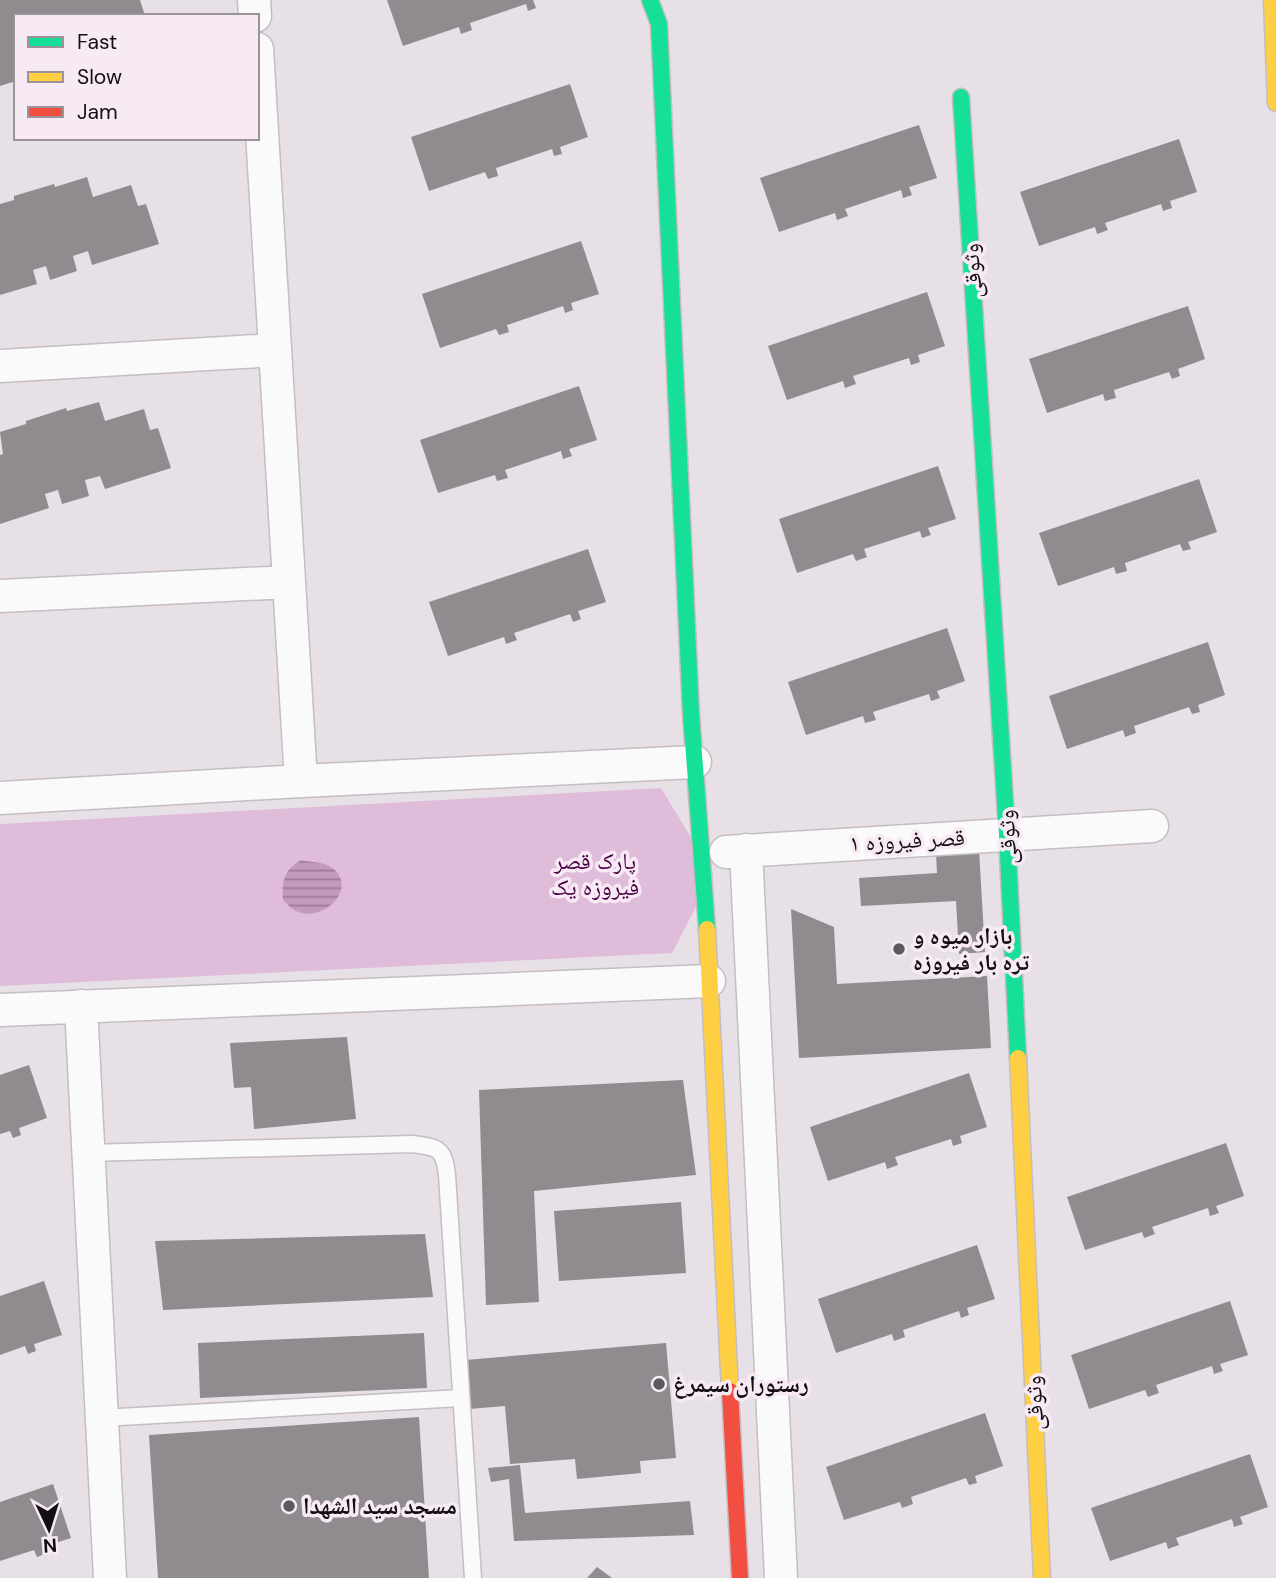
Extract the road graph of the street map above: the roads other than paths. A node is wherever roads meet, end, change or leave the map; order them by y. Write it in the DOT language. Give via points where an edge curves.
graph roads {
  1 [pos="650,0"];
  2 [pos="1272,0"];
  3 [pos="259,82"];
  4 [pos="961,97"];
  5 [pos="1276,103"];
  6 [pos="275,350"];
  7 [pos="0,366"];
  8 [pos="289,582"];
  9 [pos="0,596"];
  10 [pos="695,762"];
  11 [pos="301,781"];
  12 [pos="0,798"];
  13 [pos="1152,826"];
  14 [pos="1007,834"];
  15 [pos="746,849"];
  16 [pos="703,854"];
  17 [pos="709,981"];
  18 [pos="81,1006"];
  19 [pos="0,1010"];
  20 [pos="88,1153"];
  21 [pos="461,1398"];
  22 [pos="101,1418"];
  23 [pos="110,1578"];
  24 [pos="473,1578"];
  25 [pos="740,1578"];
  26 [pos="781,1578"];
  27 [pos="1042,1578"];
  1 -- 10 [label="main road" via="659,24"];
  2 -- 5 [label="main road"];
  3 -- 6 [label="street"];
  4 -- 14 [label="main road, وثوقی"];
  6 -- 7 [label="street"];
  6 -- 8 [label="street"];
  8 -- 9 [label="street"];
  8 -- 11 [label="street"];
  10 -- 11 [label="street"];
  10 -- 16 [label="main road"];
  11 -- 12 [label="street"];
  13 -- 14 [label="street, قصر فیروزه ۱"];
  14 -- 15 [label="street, قصر فیروزه ۱"];
  14 -- 27 [label="main road, وثوقی"];
  15 -- 16 [label="street, قصر فیروزه ۱"];
  15 -- 26 [label="street"];
  16 -- 17 [label="main road"];
  17 -- 18 [label="street"];
  17 -- 25 [label="main road"];
  18 -- 19 [label="street"];
  18 -- 20 [label="street"];
  20 -- 21 [label="lane" via="412,1144 440,1151 447,1175"];
  20 -- 22 [label="street"];
  21 -- 22 [label="lane"];
  21 -- 24 [label="lane"];
  22 -- 23 [label="street"];
}
